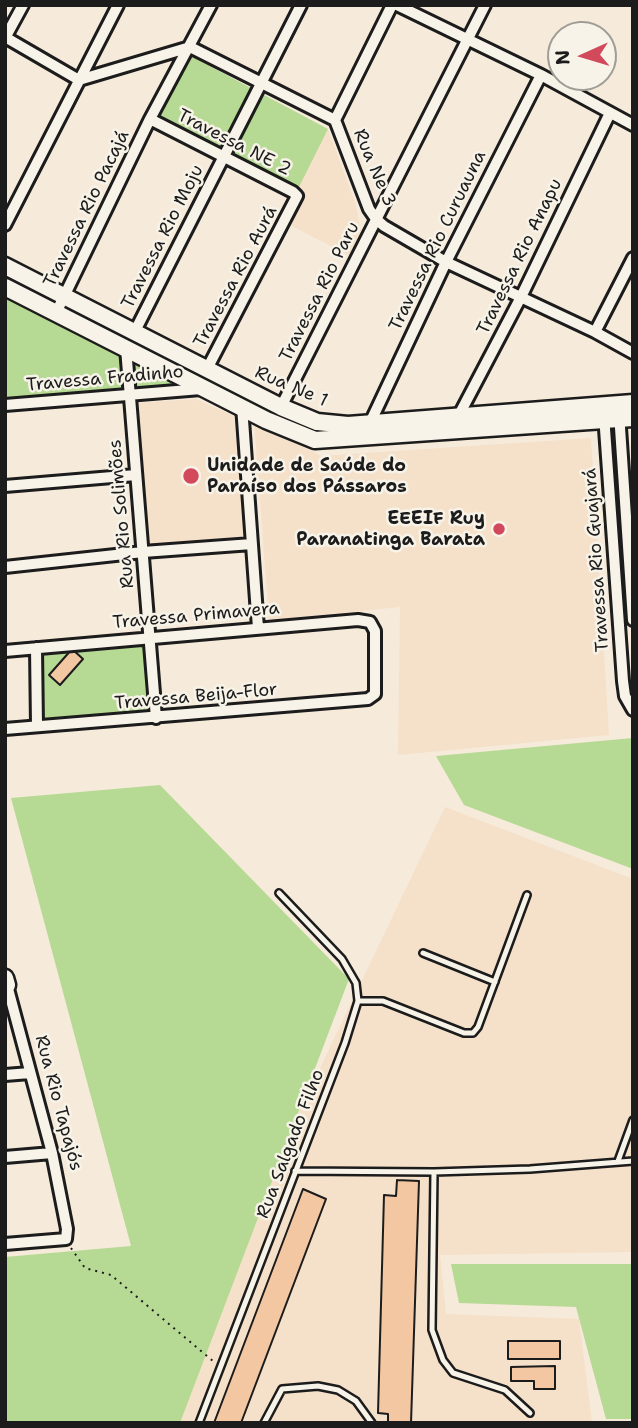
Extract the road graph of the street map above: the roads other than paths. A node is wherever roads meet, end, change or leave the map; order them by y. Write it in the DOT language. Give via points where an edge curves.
graph roads {
  1 [pos="23,5"];
  2 [pos="118,5"];
  3 [pos="211,5"];
  4 [pos="301,5"];
  5 [pos="392,5"];
  6 [pos="397,5"];
  7 [pos="485,5"];
  8 [pos="5,38"];
  9 [pos="467,39"];
  10 [pos="190,47"];
  11 [pos="541,75"];
  12 [pos="79,80"];
  13 [pos="261,83"];
  14 [pos="610,113"];
  15 [pos="150,120"];
  16 [pos="335,120"];
  17 [pos="633,125"];
  18 [pos="222,158"];
  19 [pos="296,200"];
  20 [pos="376,219"];
  21 [pos="5,225"];
  22 [pos="633,258"];
  23 [pos="446,262"];
  24 [pos="5,267"];
  25 [pos="5,287"];
  26 [pos="64,297"];
  27 [pos="521,297"];
  28 [pos="56,313"];
  29 [pos="595,332"];
  30 [pos="134,333"];
  31 [pos="126,348"];
  32 [pos="633,353"];
  33 [pos="207,369"];
  34 [pos="207,388"];
  35 [pos="130,395"];
  36 [pos="5,405"];
  37 [pos="276,405"];
  38 [pos="242,406"];
  39 [pos="619,411"];
  40 [pos="459,415"];
  41 [pos="262,418"];
  42 [pos="370,423"];
  43 [pos="136,475"];
  44 [pos="5,486"];
  45 [pos="611,508"];
  46 [pos="629,508"];
  47 [pos="252,544"];
  48 [pos="143,552"];
  49 [pos="630,566"];
  50 [pos="5,567"];
  51 [pos="616,571"];
  52 [pos="633,620"];
  53 [pos="258,628"];
  54 [pos="150,638"];
  55 [pos="633,644"];
  56 [pos="620,646"];
  57 [pos="36,648"];
  58 [pos="5,651"];
  59 [pos="376,680"];
  60 [pos="633,710"];
  61 [pos="156,718"];
  62 [pos="37,726"];
  63 [pos="5,729"];
  64 [pos="279,893"];
  65 [pos="527,895"];
  66 [pos="424,953"];
  67 [pos="495,982"];
  68 [pos="6,983"];
  69 [pos="358,1001"];
  70 [pos="30,1073"];
  71 [pos="5,1075"];
  72 [pos="633,1120"];
  73 [pos="52,1153"];
  74 [pos="5,1157"];
  75 [pos="618,1161"];
  76 [pos="633,1161"];
  77 [pos="295,1171"];
  78 [pos="434,1172"];
  79 [pos="5,1244"];
  80 [pos="530,1413"];
  81 [pos="199,1423"];
  82 [pos="264,1423"];
  83 [pos="372,1423"];
  1 -- 8 [label="street"];
  2 -- 12 [label="street"];
  3 -- 10 [label="street, Travessa Rio Pacajá"];
  4 -- 13 [label="street, Travessa Rio Moju"];
  5 -- 16 [label="street"];
  6 -- 9 [label="street"];
  7 -- 9 [label="street, Travessa Rio Paru"];
  8 -- 12 [label="street"];
  9 -- 11 [label="street"];
  9 -- 20 [label="street, Travessa Rio Paru"];
  10 -- 12 [label="street"];
  10 -- 13 [label="street, Rua Ne 3"];
  10 -- 15 [label="street, Travessa Rio Pacajá"];
  11 -- 14 [label="street"];
  11 -- 23 [label="street, Travessa Rio Curuauna"];
  12 -- 21 [label="street"];
  13 -- 16 [label="street, Rua Ne 3"];
  13 -- 18 [label="street, Travessa Rio Moju"];
  14 -- 17 [label="street"];
  14 -- 27 [label="street, Travessa Rio Anapu"];
  15 -- 18 [label="street, Travessa NE 2"];
  15 -- 26 [label="street, Travessa Rio Pacajá"];
  16 -- 20 [label="street, Rua Ne 3"];
  18 -- 19 [label="street, Travessa NE 2" via="296,193"];
  18 -- 30 [label="street, Travessa Rio Moju"];
  19 -- 33 [label="street, Travessa Rio Aurá"];
  20 -- 23 [label="street, Rua Ne 3"];
  20 -- 37 [label="street, Travessa Rio Paru"];
  22 -- 29 [label="street"];
  23 -- 27 [label="street, Rua Ne 3"];
  23 -- 42 [label="street, Travessa Rio Curuauna"];
  24 -- 26 [label="street, Rua Ne 1"];
  25 -- 28 [label="street, Rua Ne 1"];
  26 -- 28 [label="street, Travessa Rio Pacajá"];
  26 -- 30 [label="street, Rua Ne 1"];
  27 -- 29 [label="street, Rua Ne 3"];
  27 -- 40 [label="street, Travessa Rio Anapu"];
  28 -- 31 [label="street, Rua Ne 1"];
  29 -- 32 [label="street, Rua Ne 3"];
  30 -- 33 [label="street, Rua Ne 1"];
  31 -- 34 [label="street, Rua Ne 1"];
  31 -- 35 [label="street, Rua Rio Solimões"];
  33 -- 37 [label="street, Rua Ne 1"];
  34 -- 35 [label="street, Travessa Fradinho"];
  34 -- 38 [label="street, Rua Ne 1"];
  35 -- 36 [label="street, Travessa Fradinho"];
  35 -- 43 [label="street, Rua Rio Solimões"];
  37 -- 41 [label="street"];
  37 -- 42 [label="street, Rua Ne 1" via="317,422"];
  38 -- 41 [label="street, Rua Ne 1"];
  38 -- 47 [label="street"];
  39 -- 40 [label="street, Rua Ne 1"];
  39 -- 41 [label="street, Rua Ne 1" via="316,440"];
  39 -- 45 [label="street, Travessa Rio Guajará"];
  39 -- 46 [label="street, Travessa Rio Guajará"];
  40 -- 42 [label="street, Rua Ne 1"];
  43 -- 44 [label="street"];
  43 -- 48 [label="street, Rua Rio Solimões"];
  45 -- 46 [label="street"];
  45 -- 51 [label="street, Travessa Rio Guajará"];
  46 -- 49 [label="street, Travessa Rio Guajará"];
  47 -- 48 [label="street"];
  47 -- 53 [label="street"];
  48 -- 50 [label="street"];
  48 -- 54 [label="street, Rua Rio Solimões"];
  49 -- 51 [label="street"];
  49 -- 52 [label="street, Travessa Rio Guajará"];
  51 -- 56 [label="street, Travessa Rio Guajará"];
  53 -- 54 [label="street, Travessa Primavera"];
  53 -- 59 [label="street, Travessa Primavera" via="370,622"];
  54 -- 57 [label="street, Travessa Primavera"];
  54 -- 61 [label="street, Rua Rio Solimões"];
  55 -- 56 [label="street"];
  56 -- 60 [label="street, Travessa Rio Guajará" via="625,696"];
  57 -- 58 [label="street, Travessa Primavera"];
  57 -- 62 [label="street"];
  59 -- 61 [label="street, Travessa Beija-Flor" via="375,694 368,699"];
  61 -- 62 [label="street, Travessa Beija-Flor"];
  62 -- 63 [label="street, Travessa Beija-Flor"];
  64 -- 69 [label="lane" via="342,959 356,983"];
  65 -- 67 [label="lane"];
  66 -- 67 [label="lane"];
  67 -- 69 [label="lane" via="478,1027 468,1034 383,1001"];
  68 -- 70 [label="street, Rua Rio Tapajós"];
  69 -- 77 [label="lane, Rua Salgado Filho"];
  70 -- 71 [label="street"];
  70 -- 73 [label="street, Rua Rio Tapajós"];
  72 -- 75 [label="lane"];
  73 -- 74 [label="street"];
  73 -- 79 [label="street, Rua Rio Tapajós" via="66,1239"];
  75 -- 76 [label="lane"];
  75 -- 78 [label="lane"];
  77 -- 78 [label="lane"];
  77 -- 81 [label="lane, Rua Salgado Filho"];
  78 -- 80 [label="lane" via="432,1329 443,1360 453,1373 505,1390"];
  82 -- 83 [label="lane" via="282,1389 318,1386 338,1390 356,1401"];
}
